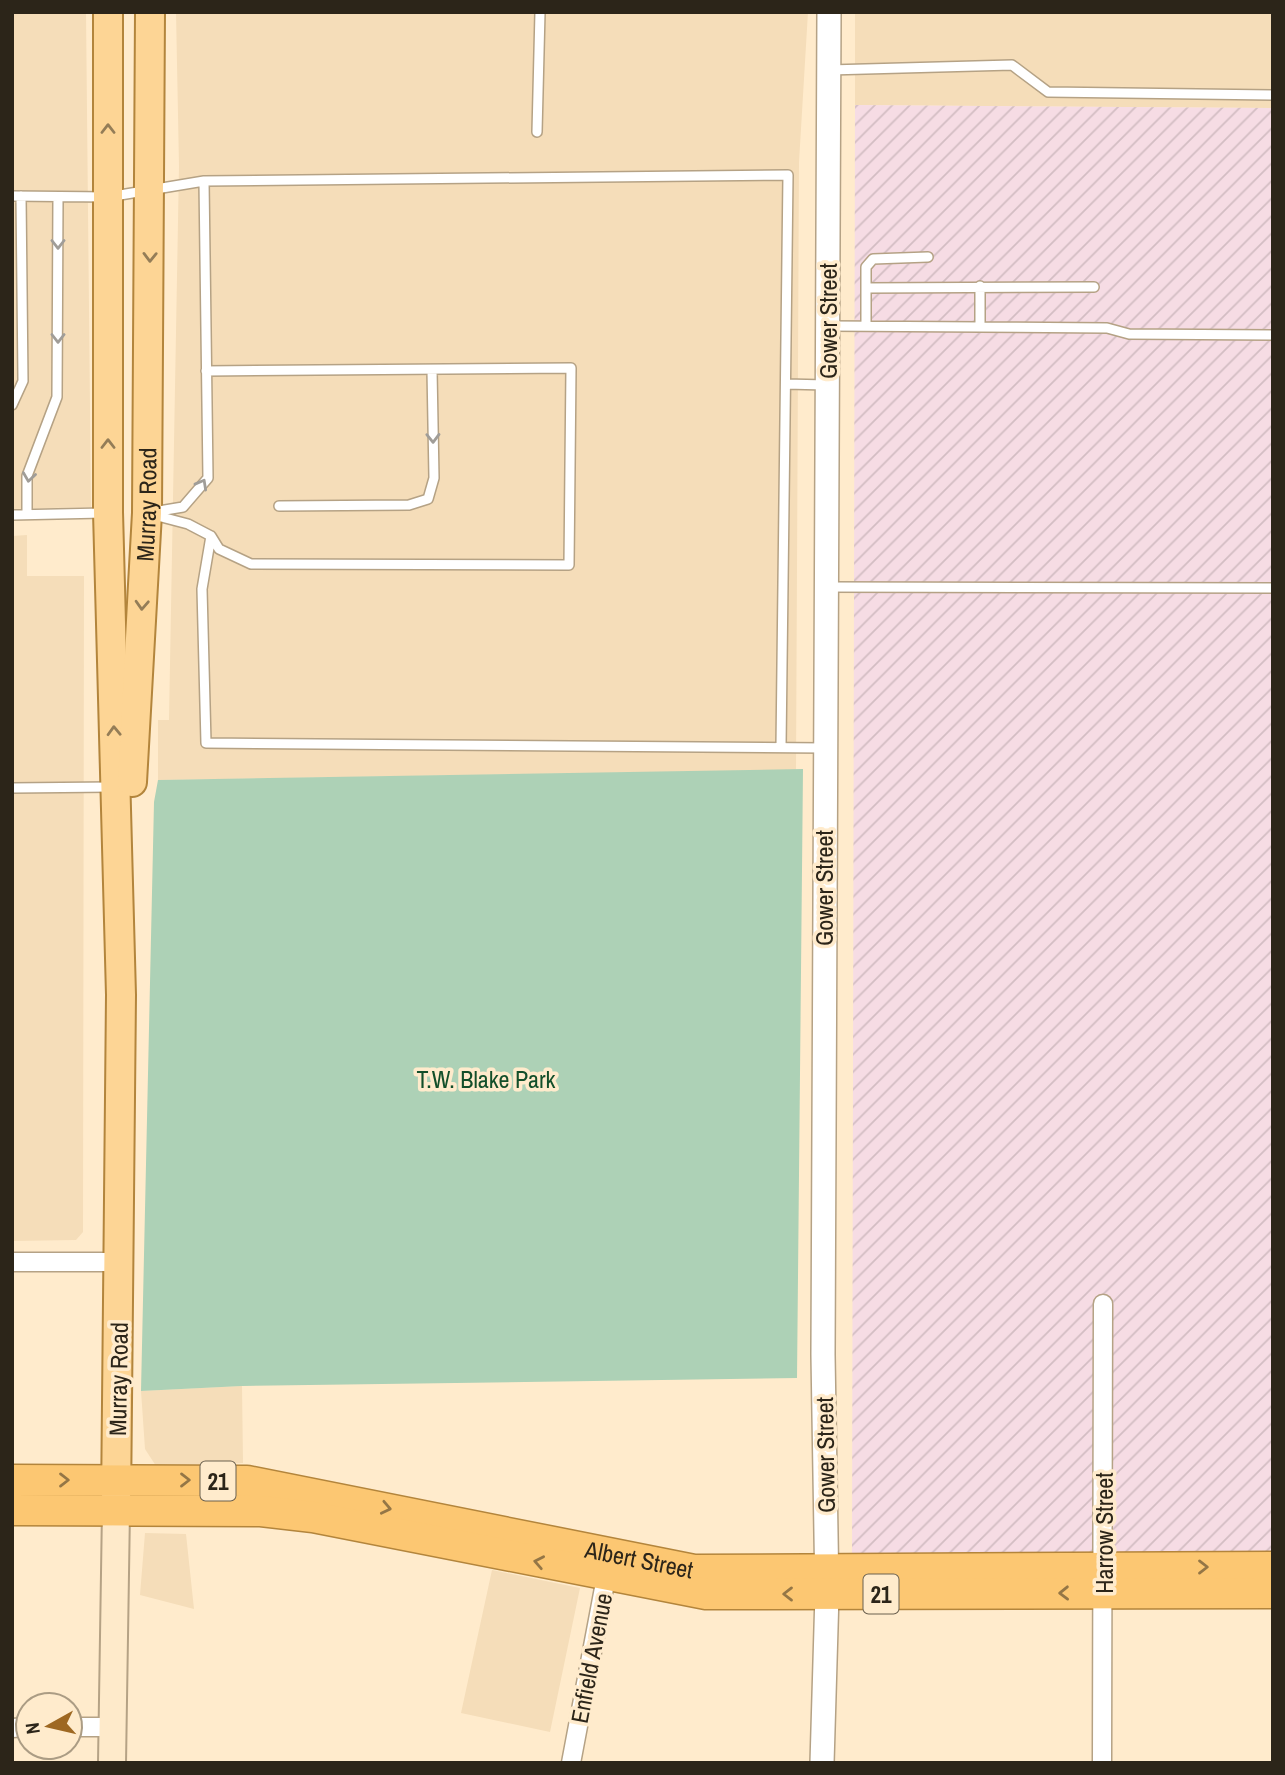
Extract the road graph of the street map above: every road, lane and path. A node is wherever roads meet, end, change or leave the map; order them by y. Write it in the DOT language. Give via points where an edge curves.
graph roads {
  1 [pos="108,12"];
  2 [pos="150,12"];
  3 [pos="540,12"];
  4 [pos="829,12"];
  5 [pos="829,70"];
  6 [pos="1273,95"];
  7 [pos="537,132"];
  8 [pos="204,181"];
  9 [pos="150,189"];
  10 [pos="17,196"];
  11 [pos="58,197"];
  12 [pos="108,197"];
  13 [pos="928,257"];
  14 [pos="980,286"];
  15 [pos="1094,287"];
  16 [pos="866,288"];
  17 [pos="828,326"];
  18 [pos="866,326"];
  19 [pos="981,327"];
  20 [pos="1273,335"];
  21 [pos="432,370"];
  22 [pos="206,371"];
  23 [pos="786,384"];
  24 [pos="828,385"];
  25 [pos="12,405"];
  26 [pos="279,506"];
  27 [pos="108,513"];
  28 [pos="147,513"];
  29 [pos="27,514"];
  30 [pos="12,515"];
  31 [pos="211,536"];
  32 [pos="827,587"];
  33 [pos="1273,588"];
  34 [pos="782,747"];
  35 [pos="825,748"];
  36 [pos="116,786"];
  37 [pos="12,788"];
  38 [pos="121,995"];
  39 [pos="12,1262"];
  40 [pos="120,1262"];
  41 [pos="1103,1304"];
  42 [pos="12,1480"];
  43 [pos="117,1480"];
  44 [pos="316,1506"];
  45 [pos="12,1510"];
  46 [pos="116,1510"];
  47 [pos="609,1564"];
  48 [pos="1273,1567"];
  49 [pos="1104,1580"];
  50 [pos="1239,1580"];
  51 [pos="827,1581"];
  52 [pos="1273,1593"];
  53 [pos="84,1727"];
  54 [pos="112,1727"];
  55 [pos="112,1763"];
  56 [pos="571,1763"];
  57 [pos="822,1763"];
  58 [pos="1102,1763"];
  12 -- 1 [label="main road, Murray Road, one-way"];
  2 -- 9 [label="main road, Murray Road"];
  3 -- 7 [label="lane"];
  4 -- 5 [label="street, Gower Street"];
  5 -- 6 [label="lane" via="1012,65 1048,92"];
  5 -- 17 [label="street, Gower Street"];
  8 -- 9 [label="lane"];
  8 -- 22 [label="lane"];
  8 -- 23 [label="lane" via="788,175"];
  9 -- 12 [label="lane"];
  9 -- 28 [label="main road, Murray Road, one-way"];
  10 -- 11 [label="lane"];
  10 -- 25 [label="lane" via="23,381"];
  11 -- 12 [label="lane"];
  11 -- 29 [label="lane, one-way" via="57,397 28,474"];
  27 -- 12 [label="main road, Murray Road, one-way"];
  13 -- 16 [label="lane" via="873,259 866,267"];
  14 -- 15 [label="lane"];
  14 -- 16 [label="lane"];
  14 -- 19 [label="lane"];
  16 -- 18 [label="lane"];
  17 -- 18 [label="lane"];
  17 -- 24 [label="street, Gower Street"];
  18 -- 19 [label="lane"];
  19 -- 20 [label="lane"];
  21 -- 22 [label="lane"];
  21 -- 26 [label="lane, one-way" via="434,478 428,499 409,505"];
  21 -- 31 [label="lane" via="571,369 569,565 251,564 219,549"];
  28 -- 22 [label="lane, one-way" via="183,508 208,478"];
  23 -- 24 [label="lane"];
  23 -- 34 [label="lane"];
  24 -- 32 [label="street, Gower Street"];
  27 -- 28 [label="main road"];
  27 -- 29 [label="lane"];
  36 -- 27 [label="main road, Murray Road, one-way"];
  28 -- 31 [label="lane" via="188,524"];
  28 -- 38 [label="main road, Murray Road, one-way"];
  29 -- 30 [label="lane"];
  31 -- 34 [label="lane" via="202,589 206,743"];
  32 -- 33 [label="lane"];
  32 -- 35 [label="street, Gower Street"];
  34 -- 35 [label="lane"];
  35 -- 51 [label="street, Gower Street"];
  36 -- 37 [label="lane"];
  36 -- 38 [label="main road, Murray Road"];
  38 -- 40 [label="main road, Murray Road"];
  39 -- 40 [label="street"];
  40 -- 43 [label="main road, Murray Road"];
  41 -- 49 [label="street, Harrow Street"];
  42 -- 43 [label="highway, Albert Street / 21, one-way"];
  43 -- 44 [label="highway, Albert Street / 21, one-way" via="247,1481"];
  43 -- 46 [label="main road, Murray Road"];
  44 -- 46 [label="highway, Albert Street / 21" via="261,1511"];
  44 -- 47 [label="highway, Albert Street / 21"];
  45 -- 46 [label="highway, Albert Street / 21"];
  46 -- 54 [label="main road, Murray Road"];
  47 -- 51 [label="highway, Albert Street / 21"];
  47 -- 56 [label="street, Enfield Avenue"];
  48 -- 50 [label="highway, Albert Street / 21"];
  49 -- 50 [label="highway, Albert Street / 21"];
  49 -- 51 [label="highway, Albert Street / 21"];
  49 -- 58 [label="street, Harrow Street"];
  50 -- 52 [label="highway, Albert Street / 21"];
  51 -- 57 [label="street, Gower Street"];
  53 -- 54 [label="street"];
  54 -- 55 [label="main road, Murray Road"];
}
